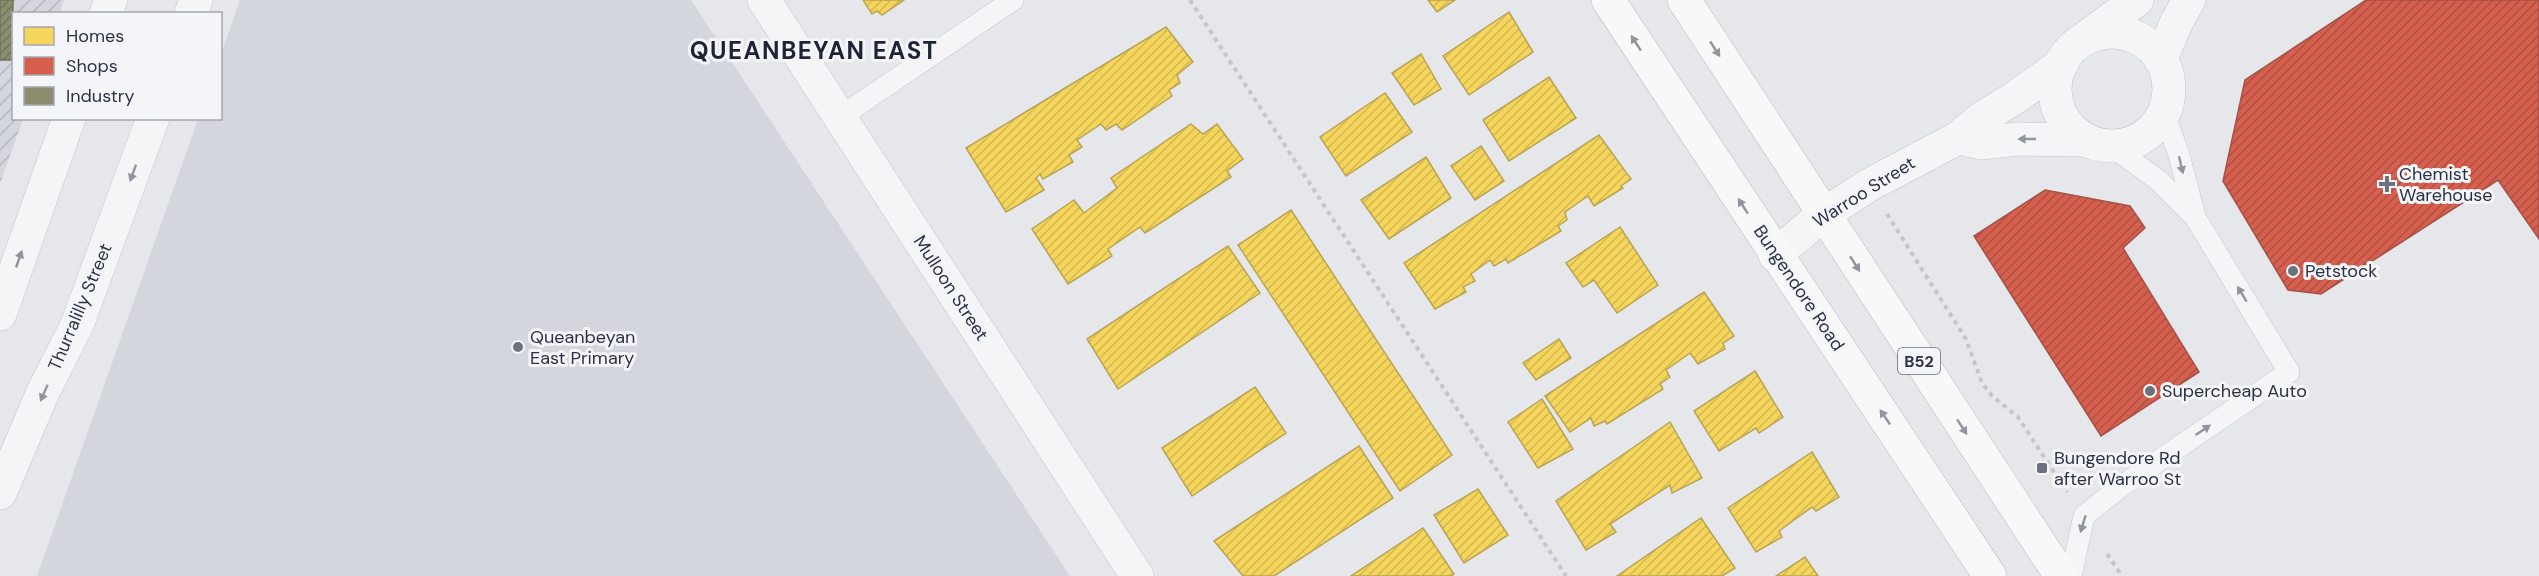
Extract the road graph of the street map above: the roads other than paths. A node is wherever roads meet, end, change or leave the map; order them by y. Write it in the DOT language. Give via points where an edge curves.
graph roads {
  1 [pos="764,0"];
  2 [pos="1013,0"];
  3 [pos="1608,0"];
  4 [pos="1684,0"];
  5 [pos="2137,0"];
  6 [pos="2189,0"];
  7 [pos="2084,39"];
  8 [pos="2161,59"];
  9 [pos="2062,63"];
  10 [pos="2164,113"];
  11 [pos="840,117"];
  12 [pos="68,120"];
  13 [pos="152,120"];
  14 [pos="1958,138"];
  15 [pos="2098,143"];
  16 [pos="1823,215"];
  17 [pos="2195,217"];
  18 [pos="1775,255"];
  19 [pos="0,314"];
  20 [pos="0,493"];
  21 [pos="1137,576"];
  22 [pos="1990,576"];
  23 [pos="2061,576"];
  24 [pos="2071,576"];
  1 -- 11 [label="street, Mulloon Street"];
  2 -- 11 [label="lane"];
  18 -- 3 [label="highway, Bungendore Road, one-way"];
  4 -- 16 [label="highway, B52, one-way"];
  5 -- 7 [label="street"];
  6 -- 8 [label="street"];
  7 -- 8 [label="street" via="2100,33 2133,36 2149,45"];
  7 -- 9 [label="street"];
  8 -- 10 [label="street" via="2168,76 2169,95"];
  9 -- 14 [label="street, Warroo Street"];
  9 -- 15 [label="street" via="2056,80 2061,113 2071,129"];
  10 -- 15 [label="street" via="2145,138 2121,146"];
  10 -- 17 [label="lane, one-way"];
  11 -- 21 [label="street, Mulloon Street"];
  19 -- 12 [label="street, one-way"];
  13 -- 20 [label="street, Thurralilly Street, one-way" via="77,325"];
  15 -- 14 [label="street, one-way" via="2018,139 1981,143"];
  14 -- 16 [label="street, Warroo Street" via="1869,185"];
  15 -- 17 [label="lane" via="2158,180"];
  16 -- 18 [label="street, Warroo Street"];
  16 -- 23 [label="highway, B52, one-way"];
  17 -- 24 [label="lane" via="2289,372 2120,487 2084,516"];
  22 -- 18 [label="highway, Bungendore Road, one-way"];
}
